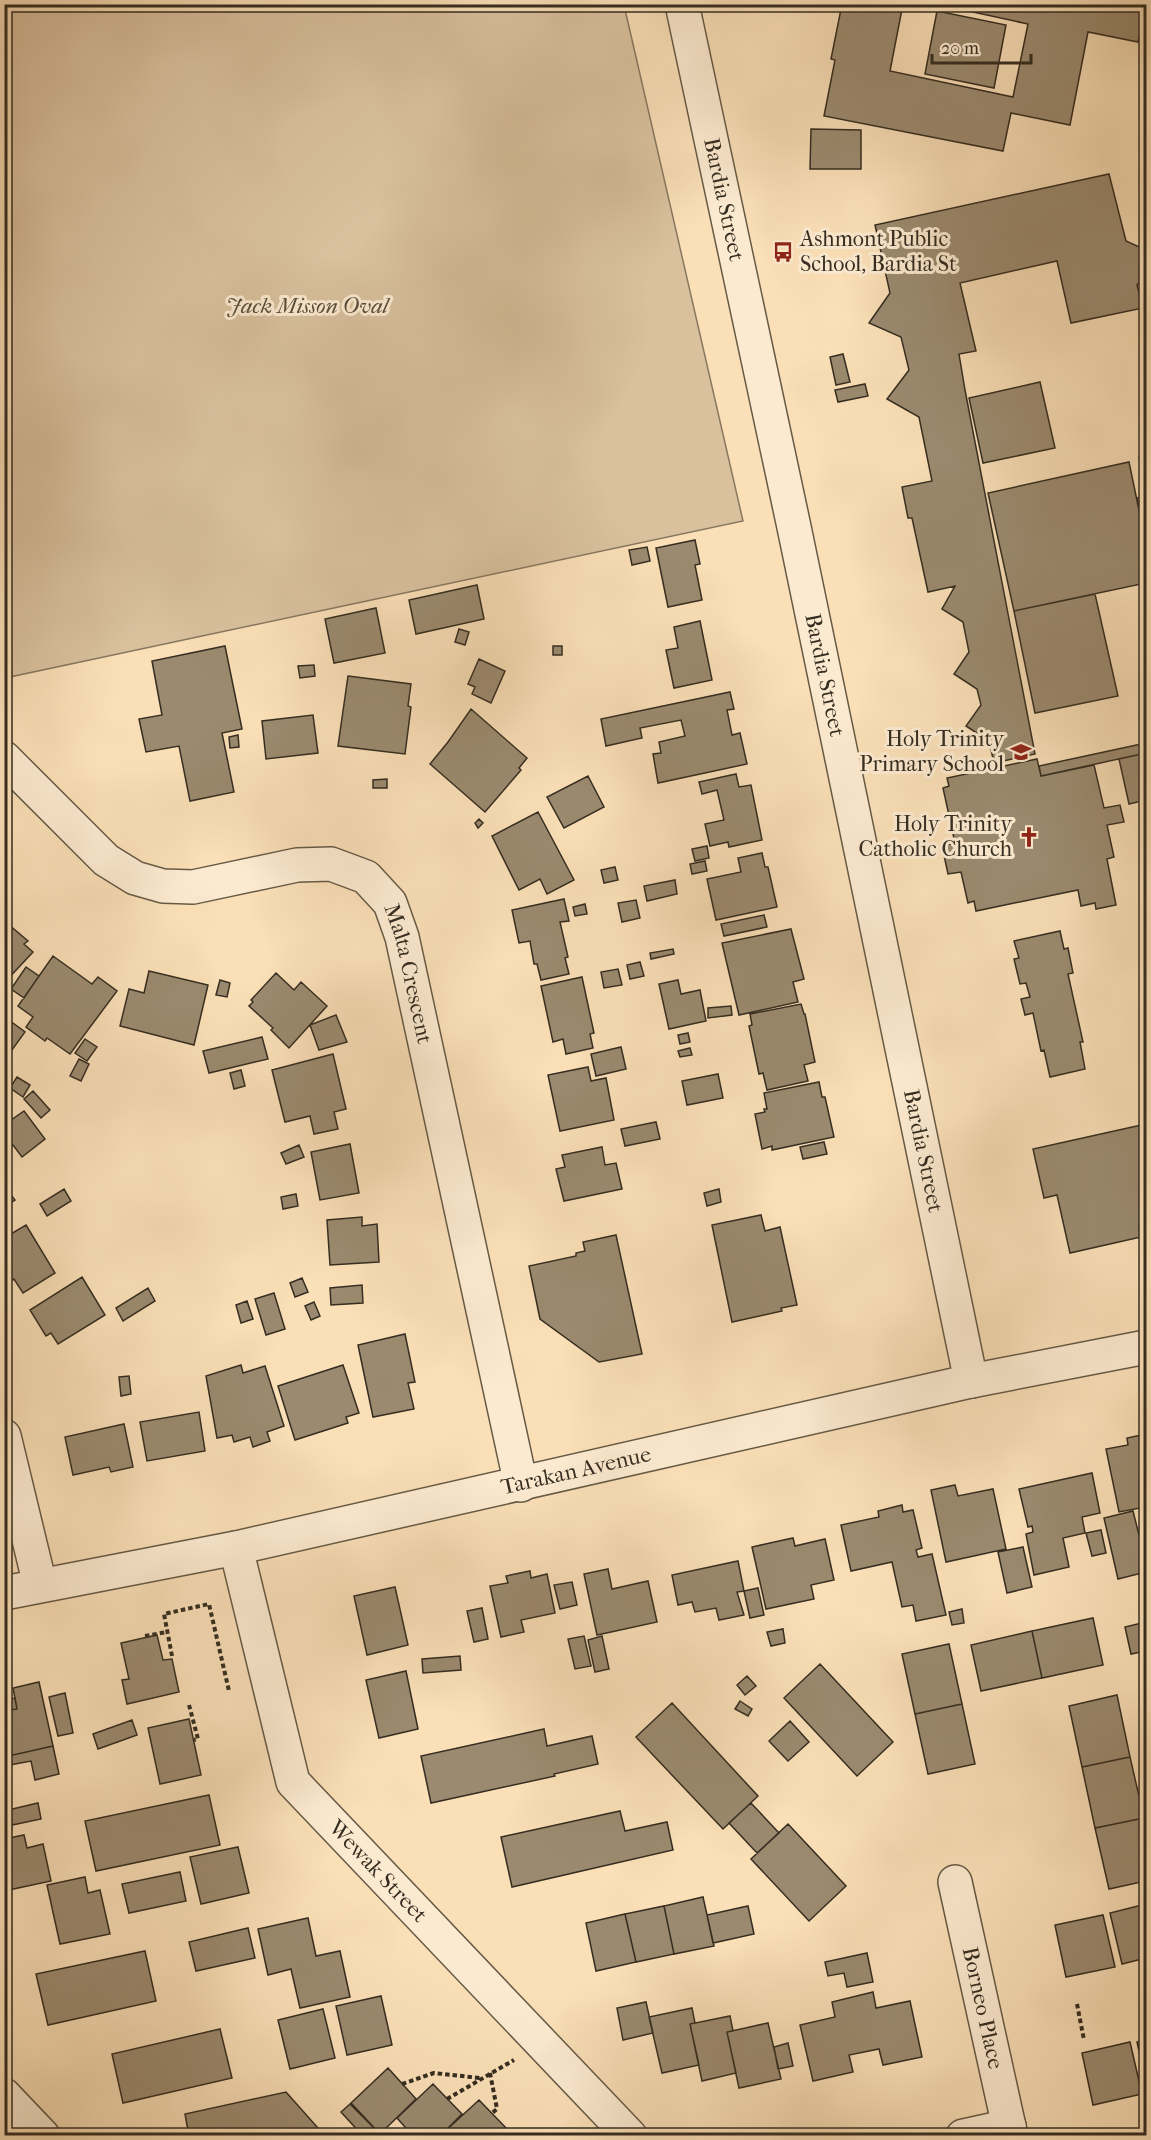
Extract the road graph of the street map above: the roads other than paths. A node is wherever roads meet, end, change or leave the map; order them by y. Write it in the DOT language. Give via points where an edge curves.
graph roads {
  1 [pos="682,4"];
  2 [pos="4,758"];
  3 [pos="1146,1347"];
  4 [pos="971,1381"];
  5 [pos="4,1437"];
  6 [pos="522,1485"];
  7 [pos="236,1548"];
  8 [pos="40,1585"];
  9 [pos="4,1593"];
  10 [pos="955,1882"];
  11 [pos="4,2096"];
  12 [pos="1010,2131"];
  13 [pos="43,2136"];
  14 [pos="630,2136"];
  15 [pos="963,2136"];
  1 -- 4 [label="street, Bardia Street"];
  2 -- 6 [label="street, Malta Crescent" via="106,860 135,878 163,886 193,887 297,865 331,864 366,877 390,903 402,937"];
  3 -- 4 [label="street, Tarakan Avenue"];
  4 -- 6 [label="street, Tarakan Avenue"];
  5 -- 8 [label="street"];
  6 -- 7 [label="street, Tarakan Avenue"];
  7 -- 8 [label="street, Tarakan Avenue"];
  7 -- 14 [label="street, Wewak Street" via="293,1782"];
  8 -- 9 [label="street, Tarakan Avenue"];
  10 -- 12 [label="street, Borneo Place"];
  11 -- 13 [label="street"];
  12 -- 15 [label="street"];
}
